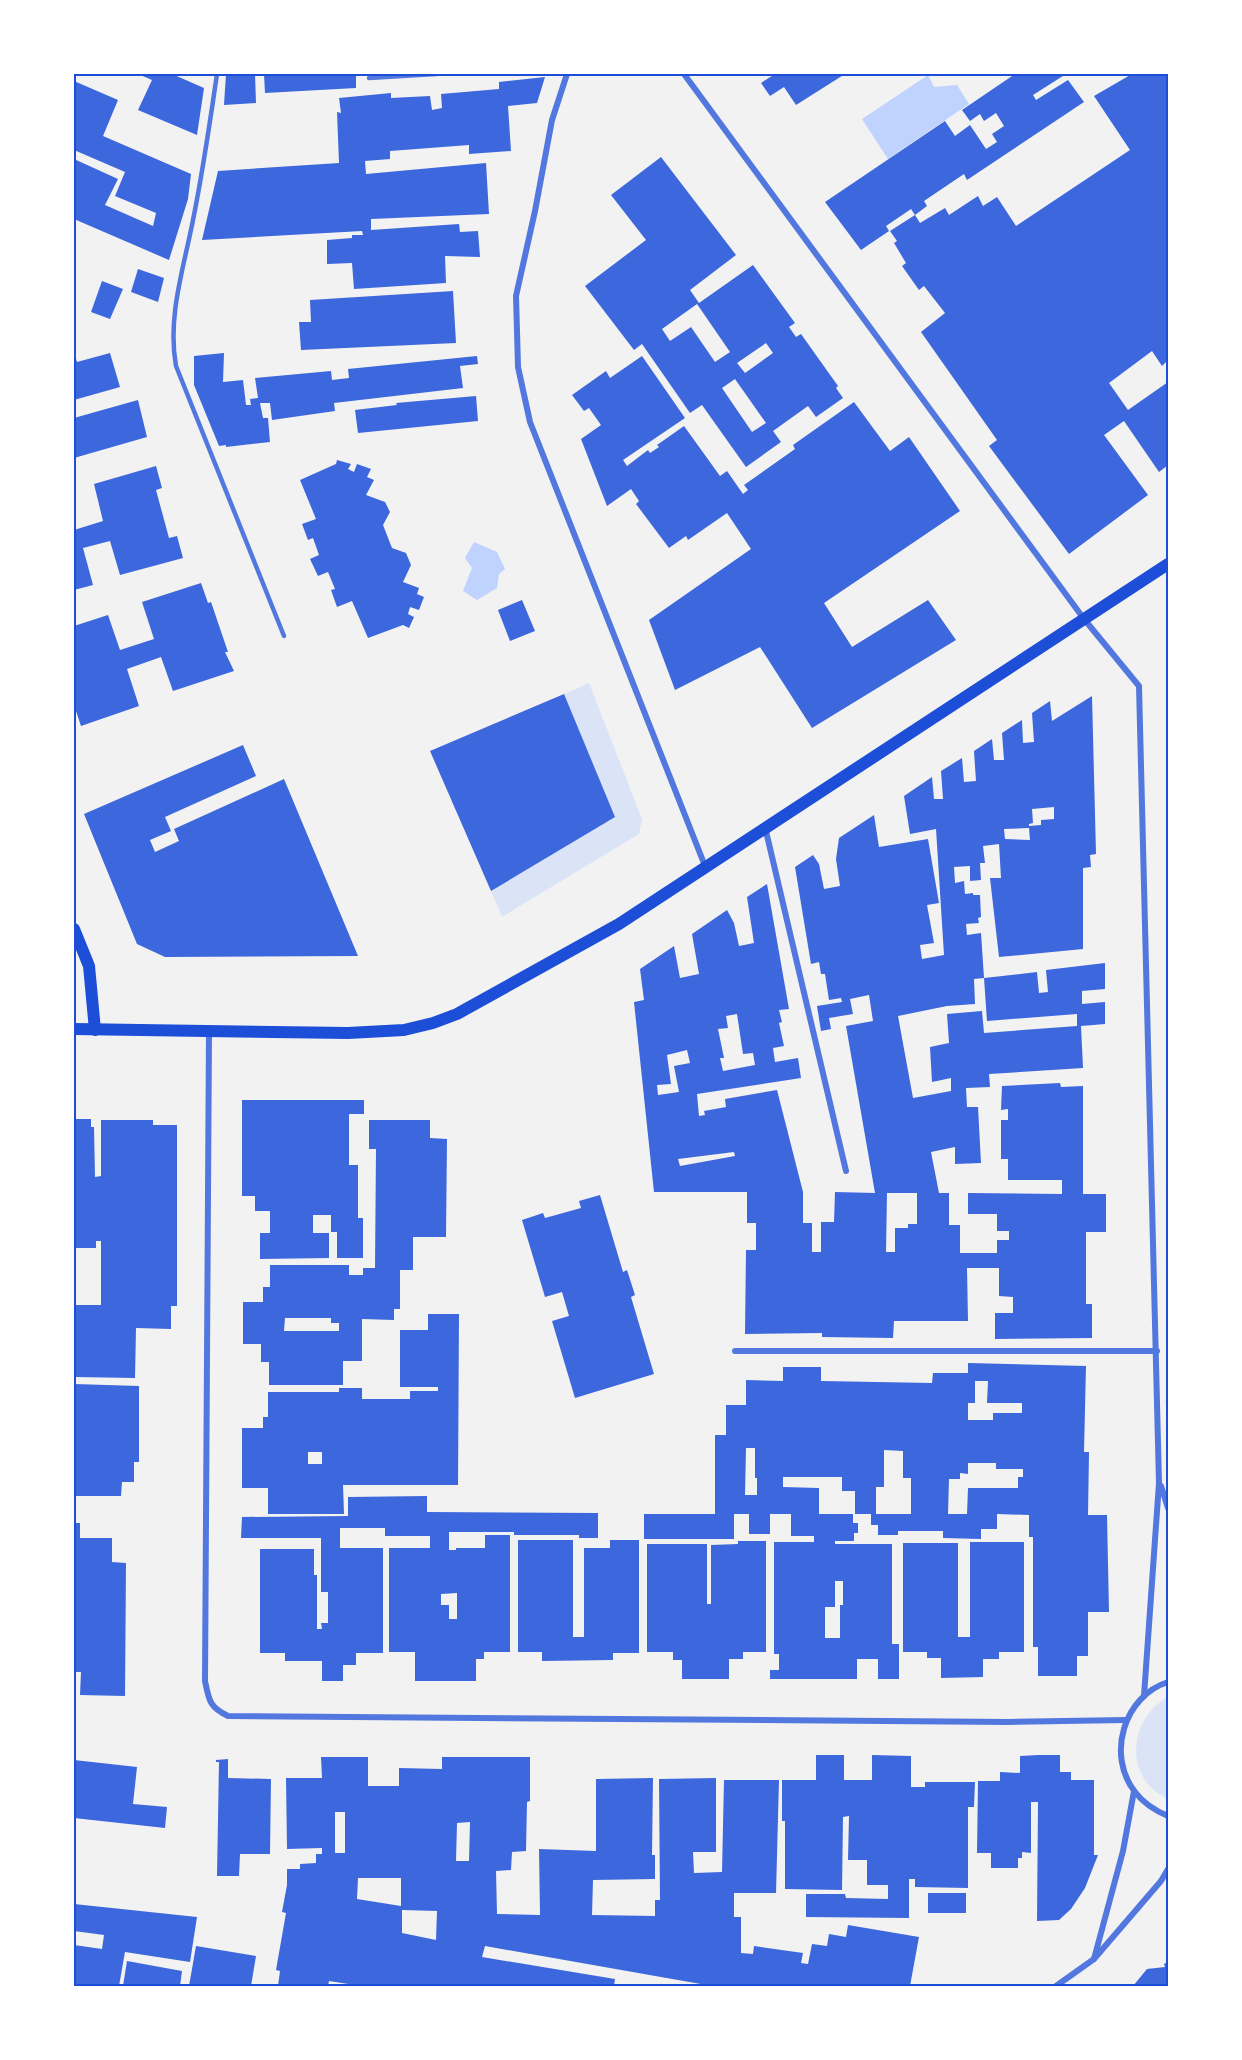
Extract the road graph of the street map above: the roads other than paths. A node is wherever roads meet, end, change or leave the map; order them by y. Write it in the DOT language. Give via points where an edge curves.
graph roads {
  1 [pos="217,74"];
  2 [pos="436,74"];
  3 [pos="567,74"];
  4 [pos="684,74"];
  5 [pos="369,78"];
  6 [pos="1168,564"];
  7 [pos="1084,619"];
  8 [pos="284,636"];
  9 [pos="765,826"];
  10 [pos="705,866"];
  11 [pos="74,929"];
  12 [pos="74,1029"];
  13 [pos="95,1030"];
  14 [pos="209,1032"];
  15 [pos="846,1172"];
  16 [pos="735,1351"];
  17 [pos="1157,1351"];
  18 [pos="1159,1483"];
  19 [pos="1168,1508"];
  20 [pos="1168,1682"];
  21 [pos="1144,1696"];
  22 [pos="1126,1720"];
  23 [pos="1134,1791"];
  24 [pos="1168,1816"];
  25 [pos="1168,1869"];
  26 [pos="1094,1959"];
  27 [pos="1056,1986"];
  1 -- 8 [label="lane" via="206,154 178,290 173,351"];
  2 -- 5 [label="lane"];
  3 -- 10 [label="street" via="552,120 516,296 518,367 530,422"];
  4 -- 7 [label="street"];
  6 -- 7 [label="main road"];
  7 -- 9 [label="main road"];
  7 -- 17 [label="street" via="1139,686"];
  9 -- 10 [label="main road"];
  9 -- 15 [label="street"];
  10 -- 14 [label="main road" via="619,924 457,1014 433,1023 404,1030 348,1034"];
  11 -- 13 [label="main road" via="89,966"];
  12 -- 13 [label="main road"];
  13 -- 14 [label="main road"];
  14 -- 22 [label="street" via="206,1681 215,1710 228,1716"];
  16 -- 17 [label="street"];
  17 -- 18 [label="street"];
  18 -- 19 [label="street"];
  18 -- 21 [label="street"];
  20 -- 21 [label="street"];
  21 -- 22 [label="street"];
  22 -- 23 [label="street" via="1120,1744 1123,1768"];
  23 -- 24 [label="street" via="1145,1803"];
  23 -- 26 [label="street" via="1123,1851"];
  25 -- 26 [label="street"];
  26 -- 27 [label="street"];
}
